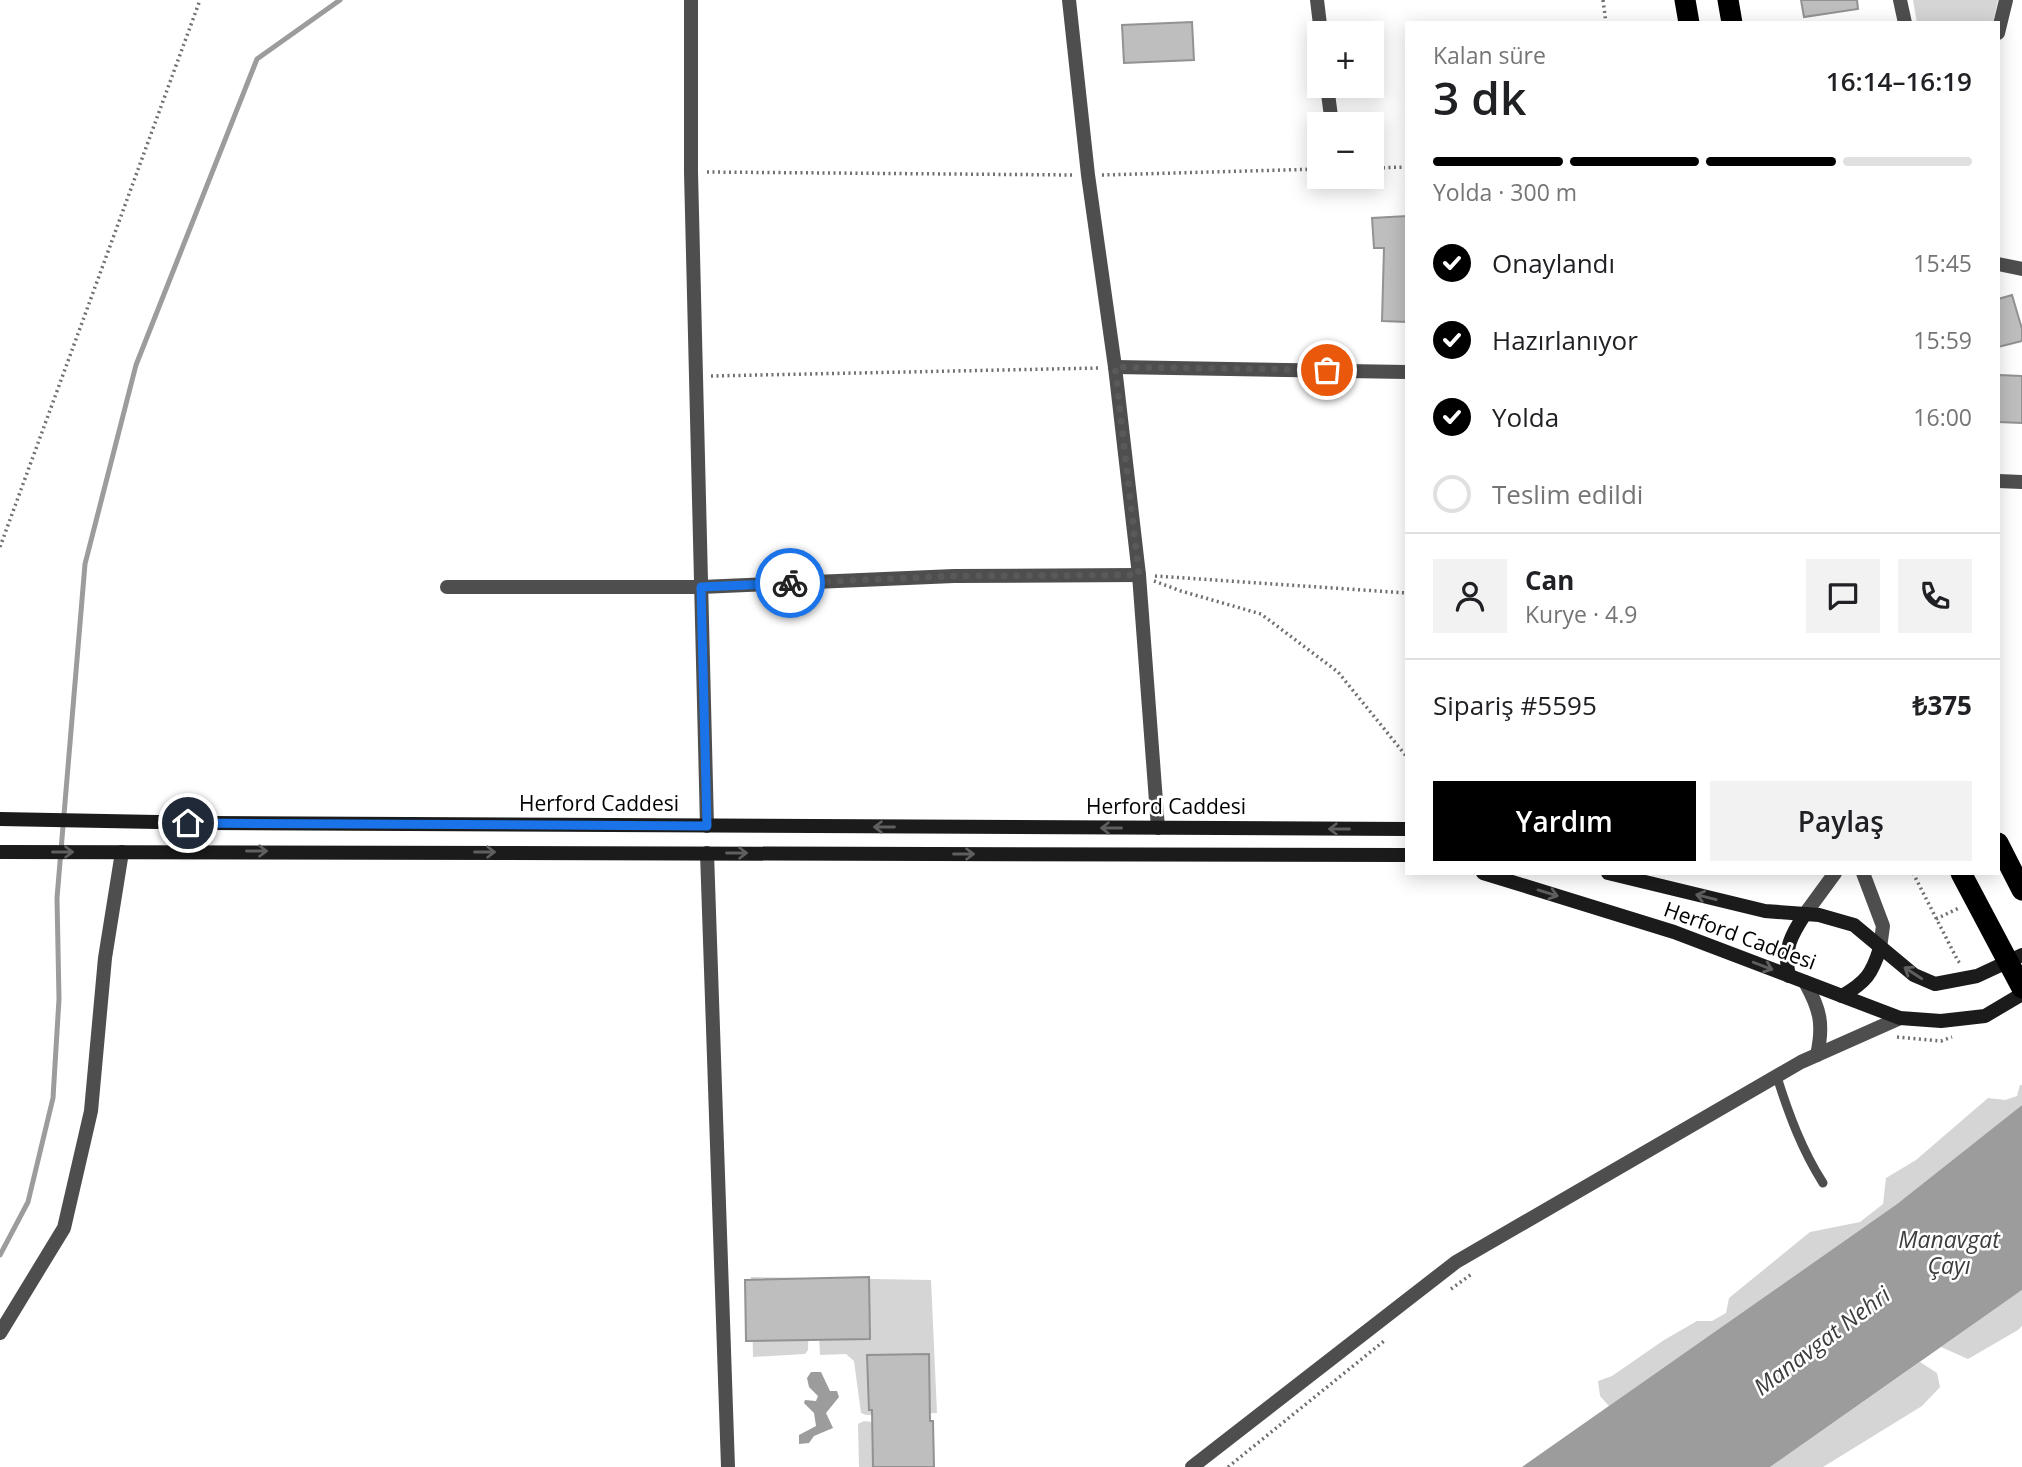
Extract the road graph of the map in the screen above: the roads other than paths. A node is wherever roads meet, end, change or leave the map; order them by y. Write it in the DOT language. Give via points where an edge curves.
graph roads {
  1 [pos="691,0"];
  2 [pos="1069,0"];
  3 [pos="1317,0"];
  4 [pos="1685,0"];
  5 [pos="1728,0"];
  6 [pos="1900,0"];
  7 [pos="2006,0"];
  8 [pos="1320,21"];
  9 [pos="1689,21"];
  10 [pos="1732,21"];
  11 [pos="1905,21"];
  12 [pos="2000,25"];
  13 [pos="2000,264"];
  14 [pos="2022,269"];
  15 [pos="1115,367"];
  16 [pos="1405,372"];
  17 [pos="2000,481"];
  18 [pos="2022,482"];
  19 [pos="1139,575"];
  20 [pos="447,587"];
  21 [pos="701,587"];
  22 [pos="0,820"];
  23 [pos="707,826"];
  24 [pos="1158,828"];
  25 [pos="1405,829"];
  26 [pos="2000,847"];
  27 [pos="6,852"];
  28 [pos="119,852"];
  29 [pos="707,853"];
  30 [pos="1405,855"];
  31 [pos="1489,875"];
  32 [pos="1616,875"];
  33 [pos="1834,875"];
  34 [pos="1864,875"];
  35 [pos="1962,875"];
  36 [pos="2022,890"];
  37 [pos="1805,914"];
  38 [pos="1880,948"];
  39 [pos="2022,955"];
  40 [pos="1789,976"];
  41 [pos="1805,982"];
  42 [pos="2022,988"];
  43 [pos="2022,994"];
  44 [pos="1842,996"];
  45 [pos="1900,1018"];
  46 [pos="1817,1055"];
  47 [pos="1777,1077"];
  48 [pos="1823,1183"];
  49 [pos="0,1333"];
  50 [pos="728,1467"];
  51 [pos="1192,1467"];
  1 -- 21 [label="street"];
  2 -- 15 [label="street"];
  3 -- 8 [label="street"];
  4 -- 9 [label="highway"];
  5 -- 10 [label="highway"];
  6 -- 11 [label="street"];
  7 -- 12 [label="street"];
  13 -- 14 [label="street"];
  15 -- 16 [label="street"];
  15 -- 19 [label="street"];
  17 -- 18 [label="street"];
  19 -- 21 [label="street" via="954,576"];
  19 -- 24 [label="street"];
  20 -- 21 [label="street"];
  21 -- 23 [label="street"];
  22 -- 23 [label="main road, Herford Caddesi"];
  24 -- 23 [label="main road, Herford Caddesi, one-way"];
  25 -- 24 [label="main road, Herford Caddesi, one-way"];
  26 -- 36 [label="highway"];
  27 -- 28 [label="main road, one-way"];
  28 -- 29 [label="main road, one-way"];
  28 -- 49 [label="street" via="91,1111 64,1228"];
  29 -- 30 [label="main road, one-way"];
  29 -- 50 [label="street"];
  31 -- 40 [label="main road, Herford Caddesi, one-way" via="1674,932"];
  37 -- 32 [label="main road, Herford Caddesi, one-way" via="1765,911"];
  33 -- 37 [label="street"];
  34 -- 38 [label="street" via="1883,926"];
  35 -- 42 [label="highway"];
  37 -- 38 [label="main road, Herford Caddesi" via="1854,925"];
  37 -- 40 [label="main road" via="1787,946"];
  39 -- 38 [label="main road, Herford Caddesi, one-way" via="1977,976 1936,984 1914,975"];
  38 -- 44 [label="main road" via="1871,973"];
  40 -- 41 [label="main road, Herford Caddesi"];
  41 -- 44 [label="main road, Herford Caddesi"];
  41 -- 46 [label="street" via="1820,1015"];
  43 -- 45 [label="main road, Herford Caddesi" via="1985,1016 1941,1021"];
  44 -- 45 [label="main road, Herford Caddesi"];
  45 -- 46 [label="street"];
  46 -- 47 [label="street"];
  47 -- 48 [label="lane" via="1793,1124"];
  47 -- 51 [label="street" via="1456,1262"];
}
